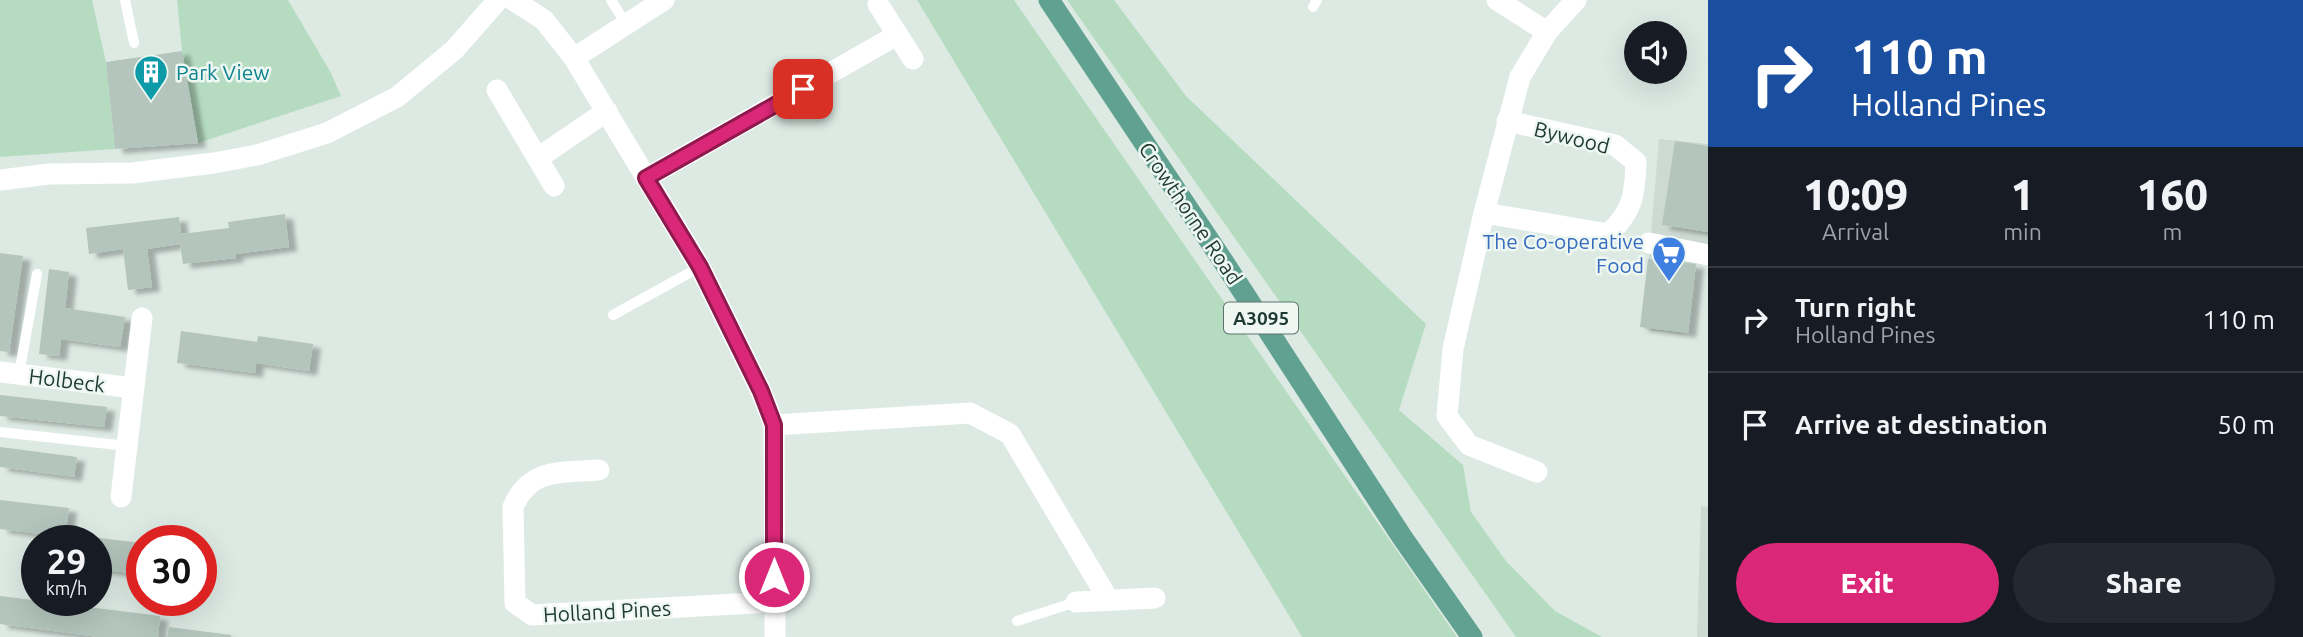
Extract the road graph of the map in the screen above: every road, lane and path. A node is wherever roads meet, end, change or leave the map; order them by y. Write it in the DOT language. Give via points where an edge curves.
graph roads {
  1 [pos="125,0"];
  2 [pos="498,0"];
  3 [pos="513,0"];
  4 [pos="611,0"];
  5 [pos="664,0"];
  6 [pos="1049,0"];
  7 [pos="1497,0"];
  8 [pos="1576,0"];
  9 [pos="878,4"];
  10 [pos="626,24"];
  11 [pos="1547,32"];
  12 [pos="897,35"];
  13 [pos="134,43"];
  14 [pos="574,58"];
  15 [pos="913,59"];
  16 [pos="497,90"];
  17 [pos="607,111"];
  18 [pos="1507,121"];
  19 [pos="538,158"];
  20 [pos="646,178"];
  21 [pos="0,180"];
  22 [pos="554,186"];
  23 [pos="1484,213"];
  24 [pos="1648,243"];
  25 [pos="1707,255"];
  26 [pos="700,267"];
  27 [pos="37,274"];
  28 [pos="613,315"];
  29 [pos="142,318"];
  30 [pos="10,373"];
  31 [pos="134,388"];
  32 [pos="774,425"];
  33 [pos="0,432"];
  34 [pos="127,446"];
  35 [pos="599,470"];
  36 [pos="1536,472"];
  37 [pos="121,497"];
  38 [pos="1155,598"];
  39 [pos="1108,599"];
  40 [pos="774,602"];
  41 [pos="1076,602"];
  42 [pos="1017,621"];
  43 [pos="775,637"];
  44 [pos="1472,637"];
  1 -- 13 [label="lane"];
  2 -- 21 [label="street" via="454,50 397,97 327,133 214,163"];
  3 -- 14 [label="street" via="544,20"];
  4 -- 10 [label="lane"];
  5 -- 10 [label="street"];
  6 -- 44 [label="main road, Crowthorne Road / A3095"];
  7 -- 11 [label="street"];
  8 -- 11 [label="street, Bywood"];
  9 -- 12 [label="street"];
  10 -- 14 [label="street"];
  11 -- 18 [label="street, Bywood" via="1520,77"];
  12 -- 15 [label="street"];
  12 -- 20 [label="street"];
  14 -- 17 [label="street"];
  16 -- 19 [label="street"];
  17 -- 19 [label="street"];
  17 -- 20 [label="street"];
  18 -- 23 [label="street, Bywood"];
  18 -- 23 [label="street, Bywood" via="1615,145 1636,162 1635,189 1624,220 1608,234"];
  19 -- 22 [label="street"];
  20 -- 26 [label="street"];
  23 -- 36 [label="street, Bywood" via="1453,349 1447,416 1469,444"];
  24 -- 25 [label="street"];
  26 -- 28 [label="lane"];
  26 -- 32 [label="street"];
  27 -- 30 [label="lane"];
  29 -- 31 [label="street, Holbeck"];
  30 -- 31 [label="street, Holbeck"];
  31 -- 34 [label="street, Holbeck"];
  32 -- 39 [label="street" via="970,413 990,423 1010,434"];
  32 -- 40 [label="street"];
  33 -- 34 [label="lane"];
  34 -- 37 [label="street, Holbeck"];
  35 -- 40 [label="street, Holland Pines" via="546,474 533,480 517,498 513,507 515,603 532,615"];
  38 -- 39 [label="street"];
  39 -- 41 [label="street"];
  40 -- 43 [label="street"];
  41 -- 42 [label="lane"];
}
